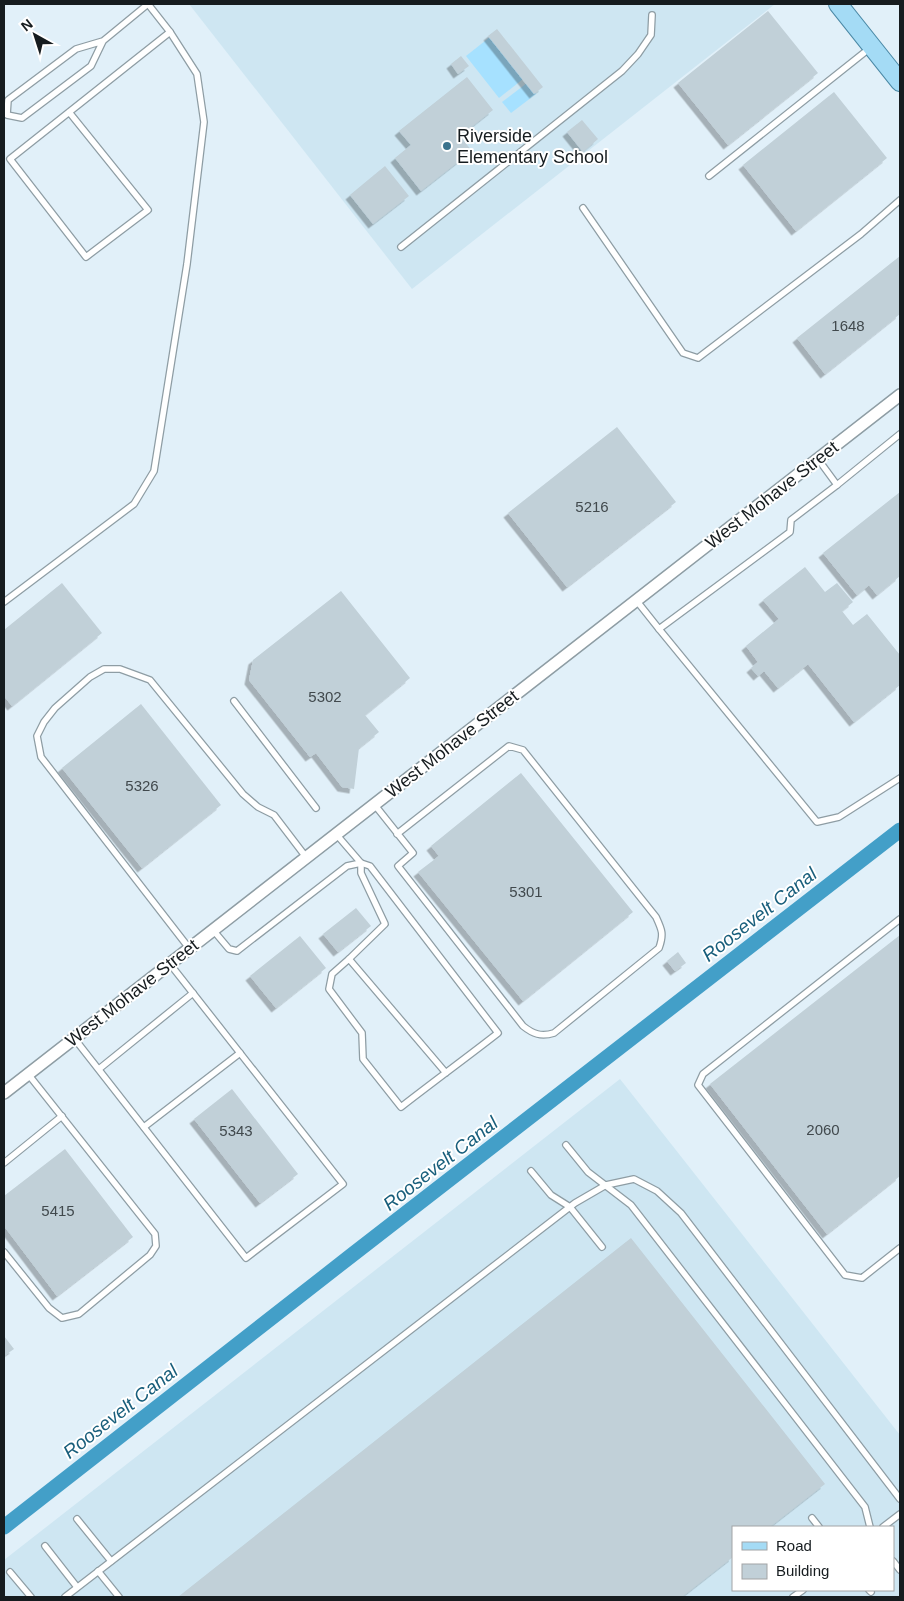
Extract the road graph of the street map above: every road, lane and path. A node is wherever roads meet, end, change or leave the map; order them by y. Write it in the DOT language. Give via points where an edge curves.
graph roads {
  1 [pos="148,4"];
  2 [pos="838,4"];
  3 [pos="652,15"];
  4 [pos="170,32"];
  5 [pos="103,42"];
  6 [pos="872,47"];
  7 [pos="900,82"];
  8 [pos="70,112"];
  9 [pos="5,116"];
  10 [pos="709,176"];
  11 [pos="900,200"];
  12 [pos="583,208"];
  13 [pos="402,247"];
  14 [pos="900,395"];
  15 [pos="900,434"];
  16 [pos="818,459"];
  17 [pos="837,485"];
  18 [pos="636,600"];
  19 [pos="4,602"];
  20 [pos="659,629"];
  21 [pos="234,701"];
  22 [pos="900,778"];
  23 [pos="374,804"];
  24 [pos="316,808"];
  25 [pos="336,834"];
  26 [pos="397,834"];
  27 [pos="306,857"];
  28 [pos="361,863"];
  29 [pos="900,919"];
  30 [pos="213,930"];
  31 [pos="189,948"];
  32 [pos="349,959"];
  33 [pos="170,964"];
  34 [pos="193,993"];
  35 [pos="74,1038"];
  36 [pos="240,1053"];
  37 [pos="99,1069"];
  38 [pos="446,1073"];
  39 [pos="28,1074"];
  40 [pos="4,1093"];
  41 [pos="62,1116"];
  42 [pos="144,1127"];
  43 [pos="566,1145"];
  44 [pos="4,1163"];
  45 [pos="531,1171"];
  46 [pos="606,1185"];
  47 [pos="570,1207"];
  48 [pos="602,1247"];
  49 [pos="900,1248"];
  50 [pos="4,1252"];
  51 [pos="900,1499"];
  52 [pos="900,1514"];
  53 [pos="812,1518"];
  54 [pos="77,1519"];
  55 [pos="819,1526"];
  56 [pos="870,1526"];
  57 [pos="884,1526"];
  58 [pos="44,1546"];
  59 [pos="111,1561"];
  60 [pos="98,1571"];
  61 [pos="10,1572"];
  62 [pos="78,1587"];
  63 [pos="30,1597"];
  64 [pos="65,1597"];
  65 [pos="119,1597"];
  1 -- 4 [label="lane"];
  1 -- 5 [label="lane"];
  2 -- 6 [label="main road"];
  3 -- 13 [label="lane" via="651,35 622,71"];
  4 -- 8 [label="lane"];
  4 -- 19 [label="lane" via="197,74 204,122 187,264 154,471 134,504"];
  5 -- 9 [label="lane" via="76,48 8,100"];
  5 -- 9 [label="lane" via="91,66 22,118"];
  6 -- 7 [label="main road"];
  6 -- 10 [label="lane"];
  8 -- 8 [label="lane" via="10,158 86,257 148,210"];
  11 -- 12 [label="lane" via="861,234 698,358 683,353"];
  14 -- 16 [label="street, West Mohave Street"];
  15 -- 17 [label="lane"];
  16 -- 17 [label="lane"];
  16 -- 18 [label="street, West Mohave Street"];
  17 -- 20 [label="lane" via="791,520 790,532"];
  18 -- 20 [label="lane"];
  18 -- 23 [label="street, West Mohave Street"];
  20 -- 22 [label="lane" via="817,822 839,817"];
  21 -- 24 [label="lane"];
  23 -- 25 [label="street, West Mohave Street"];
  23 -- 26 [label="lane"];
  25 -- 27 [label="street, West Mohave Street"];
  25 -- 28 [label="lane"];
  26 -- 26 [label="lane" via="413,853 398,866 530,1031 545,1036 554,1033 659,948 662,938 656,917 518,747 509,746"];
  27 -- 30 [label="street, West Mohave Street"];
  27 -- 31 [label="lane" via="274,815 242,794 150,680 120,669 104,669 90,677 44,722 37,736 41,757"];
  28 -- 30 [label="lane" via="347,866 237,951 230,949"];
  28 -- 32 [label="lane" via="361,873 385,924"];
  28 -- 38 [label="lane" via="370,866 498,1033"];
  29 -- 49 [label="lane" via="703,1074 698,1085 845,1275 862,1278"];
  30 -- 31 [label="street, West Mohave Street"];
  31 -- 33 [label="street, West Mohave Street"];
  32 -- 38 [label="lane"];
  32 -- 38 [label="lane" via="332,974 328,989 362,1033 363,1059 401,1107"];
  33 -- 34 [label="lane"];
  33 -- 35 [label="street, West Mohave Street"];
  34 -- 36 [label="lane"];
  34 -- 37 [label="lane"];
  35 -- 37 [label="lane"];
  35 -- 39 [label="street, West Mohave Street"];
  36 -- 42 [label="lane"];
  36 -- 42 [label="lane" via="343,1184 246,1258"];
  37 -- 42 [label="lane"];
  39 -- 40 [label="street, West Mohave Street"];
  39 -- 41 [label="lane"];
  41 -- 44 [label="lane"];
  41 -- 50 [label="lane" via="155,1234 156,1246 150,1255 79,1314 62,1318 49,1308"];
  43 -- 46 [label="lane" via="588,1172"];
  45 -- 47 [label="lane" via="550,1195"];
  46 -- 47 [label="lane"];
  46 -- 51 [label="lane" via="634,1179 657,1191 681,1213"];
  46 -- 56 [label="lane" via="631,1205 866,1507"];
  47 -- 48 [label="lane"];
  47 -- 59 [label="lane"];
  52 -- 57 [label="lane"];
  53 -- 55 [label="lane"];
  54 -- 59 [label="lane"];
  58 -- 62 [label="lane"];
  59 -- 60 [label="lane"];
  60 -- 62 [label="lane"];
  60 -- 65 [label="lane"];
  61 -- 63 [label="lane"];
  62 -- 64 [label="lane"];
}
